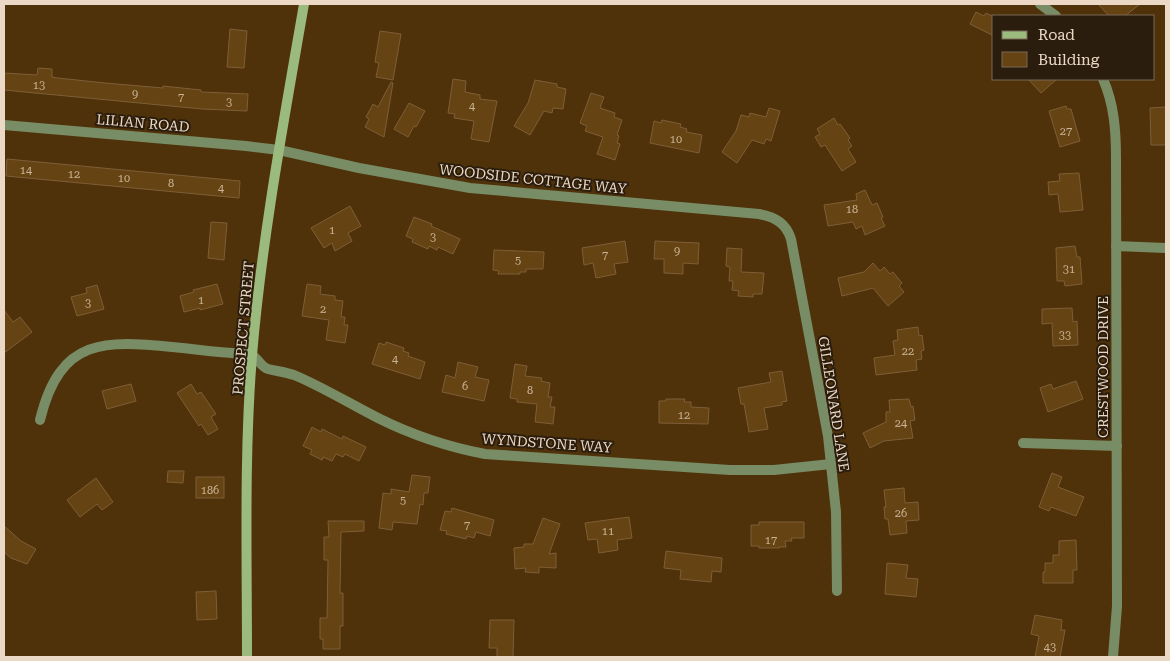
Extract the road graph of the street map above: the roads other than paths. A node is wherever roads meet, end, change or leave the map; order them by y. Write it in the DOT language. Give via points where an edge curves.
graph roads {
  1 [pos="304,4"];
  2 [pos="1040,4"];
  3 [pos="1055,15"];
  4 [pos="1103,80"];
  5 [pos="4,126"];
  6 [pos="279,150"];
  7 [pos="784,225"];
  8 [pos="1116,246"];
  9 [pos="1166,248"];
  10 [pos="252,355"];
  11 [pos="40,420"];
  12 [pos="1023,443"];
  13 [pos="1117,446"];
  14 [pos="831,464"];
  15 [pos="837,591"];
  16 [pos="247,657"];
  17 [pos="1113,657"];
  1 -- 6 [label="street, PROSPECT STREET"];
  2 -- 3 [label="street"];
  4 -- 8 [label="street, CRESTWOOD DRIVE" via="1111,103 1116,138"];
  5 -- 6 [label="street, LILIAN ROAD"];
  6 -- 7 [label="street, WOODSIDE COTTAGE WAY" via="470,188 759,214"];
  6 -- 10 [label="street, PROSPECT STREET"];
  7 -- 14 [label="street, GILLEONARD LANE" via="792,239"];
  8 -- 9 [label="street"];
  8 -- 13 [label="street, CRESTWOOD DRIVE"];
  10 -- 11 [label="street" via="125,344 89,349 75,356 54,380"];
  10 -- 14 [label="street, WYNDSTONE WAY" via="266,368 294,376 398,427 467,450 503,456 730,470 774,470"];
  10 -- 16 [label="street, PROSPECT STREET" via="247,474"];
  12 -- 13 [label="street"];
  13 -- 17 [label="street, CRESTWOOD DRIVE" via="1117,606"];
  14 -- 15 [label="street, GILLEONARD LANE" via="836,512"];
}
